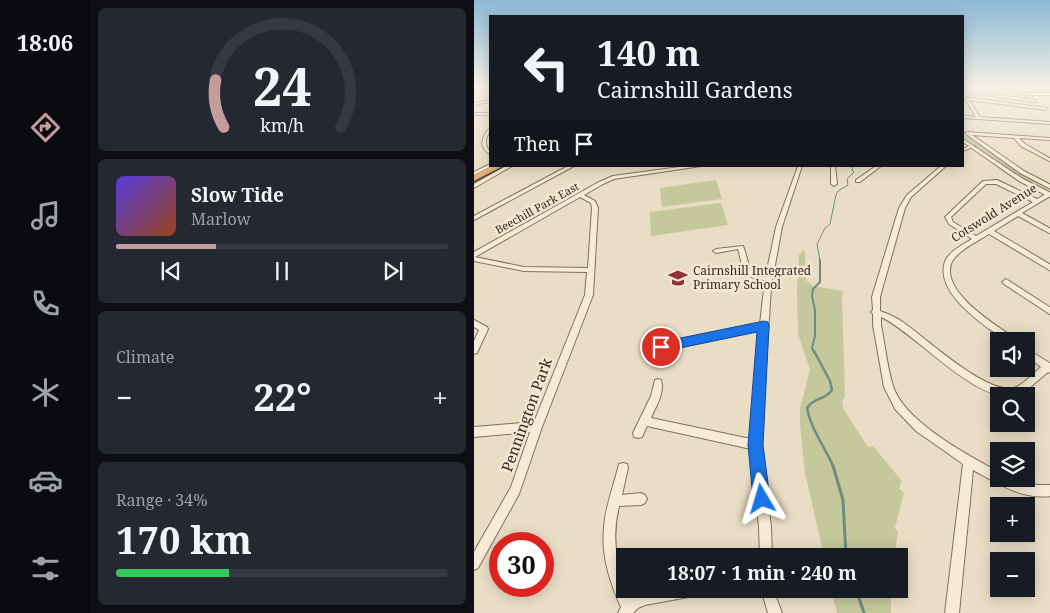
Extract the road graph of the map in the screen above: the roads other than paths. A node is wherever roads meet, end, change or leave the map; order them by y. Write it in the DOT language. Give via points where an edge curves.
graph roads {
  1 [pos="964,117"];
  2 [pos="979,118"];
  3 [pos="1050,123"];
  4 [pos="489,132"];
  5 [pos="965,133"];
  6 [pos="1015,136"];
  7 [pos="489,139"];
  8 [pos="1050,139"];
  9 [pos="484,140"];
  10 [pos="964,141"];
  11 [pos="973,146"];
  12 [pos="964,149"];
  13 [pos="489,152"];
  14 [pos="1050,155"];
  15 [pos="1040,156"];
  16 [pos="1050,161"];
  17 [pos="489,166"];
  18 [pos="497,167"];
  19 [pos="508,167"];
  20 [pos="570,167"];
  21 [pos="691,167"];
  22 [pos="800,167"];
  23 [pos="833,167"];
  24 [pos="878,167"];
  25 [pos="943,167"];
  26 [pos="474,174"];
  27 [pos="474,178"];
  28 [pos="858,181"];
  29 [pos="834,184"];
  30 [pos="474,186"];
  31 [pos="580,195"];
  32 [pos="1045,196"];
  33 [pos="1050,202"];
  34 [pos="1017,213"];
  35 [pos="474,218"];
  36 [pos="989,231"];
  37 [pos="1050,232"];
  38 [pos="976,239"];
  39 [pos="716,251"];
  40 [pos="474,255"];
  41 [pos="474,260"];
  42 [pos="1050,269"];
  43 [pos="591,270"];
  44 [pos="769,278"];
  45 [pos="1006,282"];
  46 [pos="875,312"];
  47 [pos="1050,312"];
  48 [pos="474,323"];
  49 [pos="764,326"];
  50 [pos="1001,332"];
  51 [pos="661,347"];
  52 [pos="474,350"];
  53 [pos="1035,358"];
  54 [pos="1049,368"];
  55 [pos="658,383"];
  56 [pos="645,421"];
  57 [pos="537,426"];
  58 [pos="474,432"];
  59 [pos="638,433"];
  60 [pos="756,445"];
  61 [pos="969,462"];
  62 [pos="623,468"];
  63 [pos="990,474"];
  64 [pos="1023,487"];
  65 [pos="1050,490"];
  66 [pos="641,499"];
  67 [pos="616,500"];
  68 [pos="766,548"];
  69 [pos="474,564"];
  70 [pos="644,598"];
  71 [pos="770,598"];
  72 [pos="626,610"];
  73 [pos="775,613"];
  74 [pos="952,613"];
  1 -- 2 [label="street"];
  2 -- 3 [label="street"];
  4 -- 9 [label="street"];
  5 -- 6 [label="street"];
  5 -- 32 [label="street" via="1022,172"];
  6 -- 8 [label="street"];
  6 -- 15 [label="street"];
  7 -- 9 [label="street"];
  9 -- 13 [label="street"];
  10 -- 11 [label="street"];
  11 -- 12 [label="street"];
  11 -- 32 [label="street"];
  14 -- 15 [label="street"];
  15 -- 16 [label="street"];
  17 -- 26 [label="street"];
  18 -- 27 [label="highway"];
  19 -- 30 [label="street"];
  20 -- 35 [label="street"];
  21 -- 31 [label="street, Beechill Park East" via="619,176"];
  22 -- 44 [label="street" via="780,225"];
  23 -- 29 [label="street"];
  24 -- 28 [label="street"];
  25 -- 46 [label="street" via="914,191 903,205 876,291"];
  31 -- 40 [label="street, Beechill Park East"];
  31 -- 43 [label="street, Pennington Park" via="593,202 595,208"];
  32 -- 33 [label="street"];
  32 -- 34 [label="street, Cotswold Avenue"];
  32 -- 38 [label="street" via="997,182 985,182 948,217 951,223"];
  34 -- 36 [label="street, Cotswold Avenue"];
  34 -- 37 [label="street"];
  36 -- 38 [label="street, Cotswold Avenue"];
  36 -- 42 [label="street"];
  38 -- 50 [label="street, Cotswold Avenue" via="950,258 946,272 949,284 963,304"];
  39 -- 44 [label="street" via="745,246 748,272"];
  41 -- 43 [label="street" via="524,269"];
  43 -- 57 [label="street, Pennington Park" via="586,306"];
  44 -- 49 [label="street"];
  45 -- 47 [label="street"];
  46 -- 54 [label="street" via="901,325 995,392 1018,392"];
  46 -- 61 [label="street" via="886,377 898,406 919,428"];
  48 -- 52 [label="street" via="484,329"];
  49 -- 51 [label="street"];
  49 -- 60 [label="street"];
  53 -- 54 [label="street"];
  55 -- 56 [label="street"];
  56 -- 59 [label="street"];
  56 -- 60 [label="street"];
  57 -- 58 [label="street"];
  57 -- 69 [label="street, Pennington Park" via="515,490"];
  60 -- 68 [label="street"];
  61 -- 63 [label="street"];
  61 -- 74 [label="street"];
  62 -- 67 [label="street"];
  64 -- 65 [label="street"];
  66 -- 67 [label="street"];
  67 -- 72 [label="street" via="609,536 613,566"];
  70 -- 72 [label="street"];
  71 -- 73 [label="street"];
}
